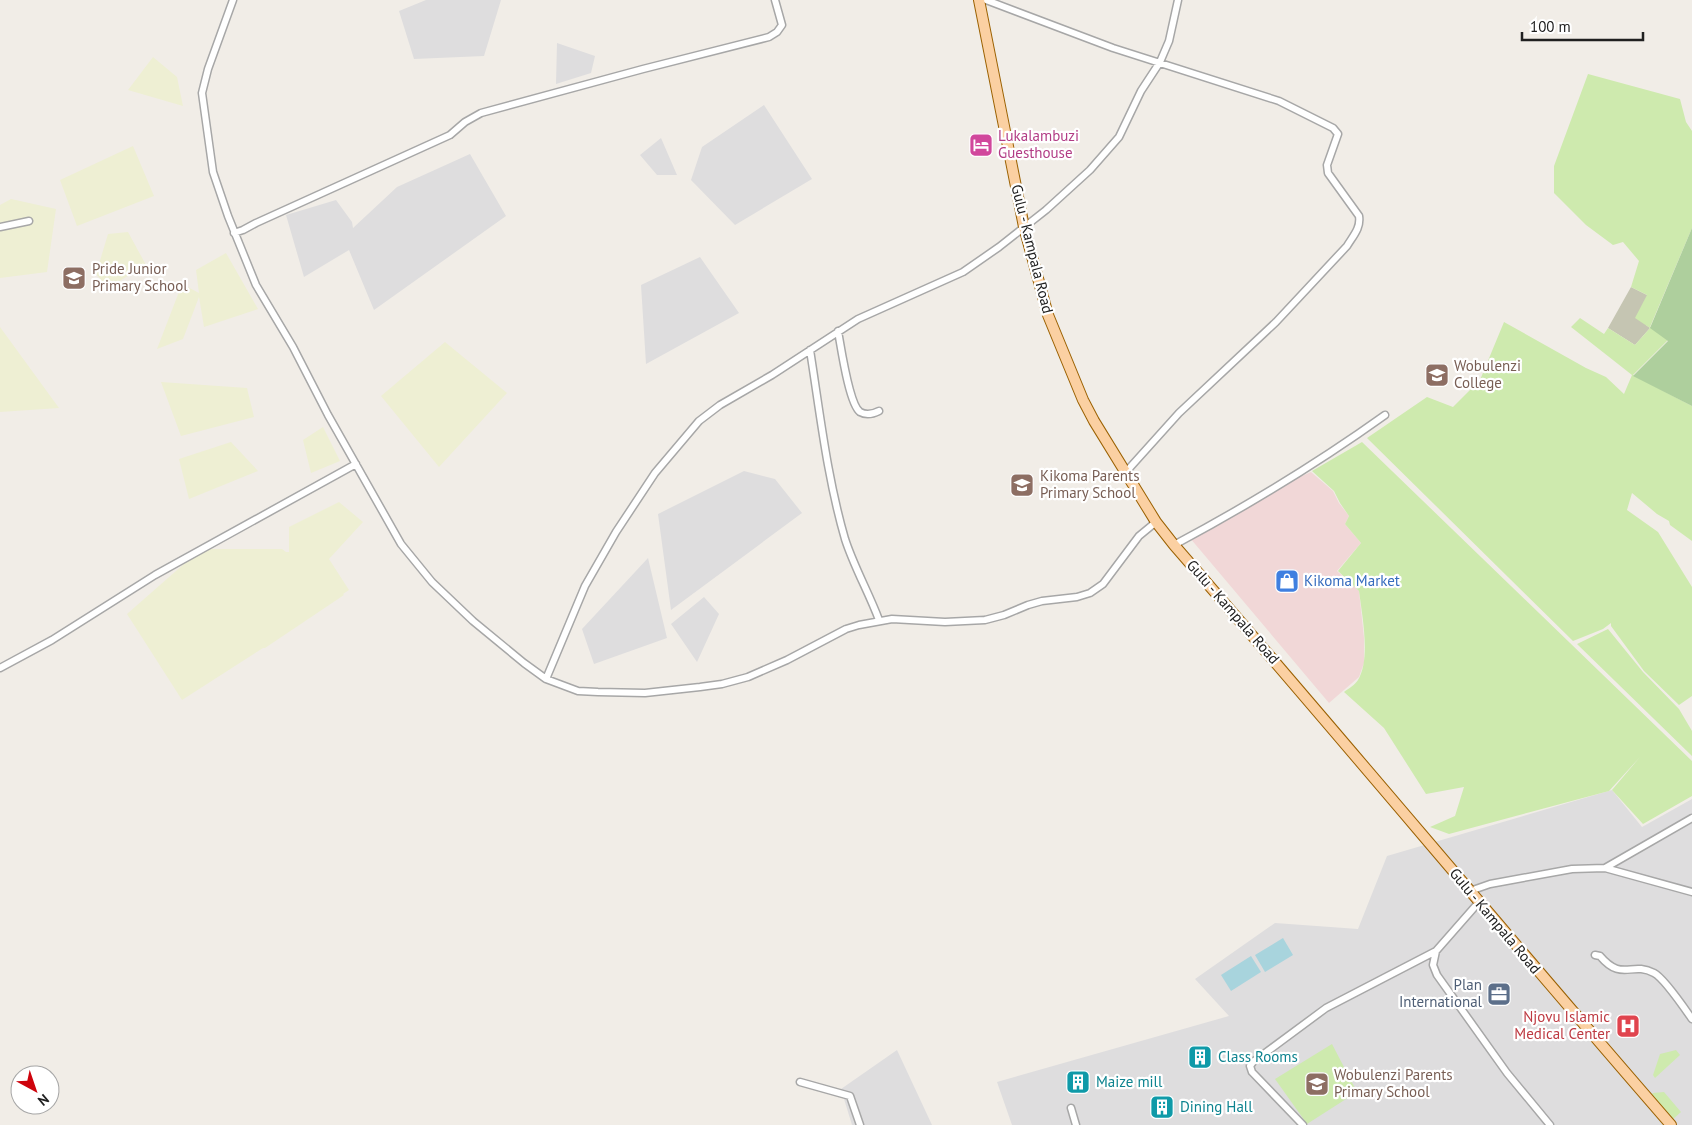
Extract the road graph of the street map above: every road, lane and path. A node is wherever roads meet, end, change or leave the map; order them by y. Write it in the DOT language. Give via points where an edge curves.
graph roads {
  1 [pos="233,0"];
  2 [pos="775,0"];
  3 [pos="979,0"];
  4 [pos="986,0"];
  5 [pos="1178,0"];
  6 [pos="1160,62"];
  7 [pos="29,221"];
  8 [pos="0,226"];
  9 [pos="1024,227"];
  10 [pos="234,233"];
  11 [pos="838,331"];
  12 [pos="810,350"];
  13 [pos="879,411"];
  14 [pos="1384,415"];
  15 [pos="356,464"];
  16 [pos="1125,473"];
  17 [pos="1156,522"];
  18 [pos="1174,545"];
  19 [pos="878,620"];
  20 [pos="0,668"];
  21 [pos="546,679"];
  22 [pos="1692,818"];
  23 [pos="1606,868"];
  24 [pos="1470,890"];
  25 [pos="1692,892"];
  26 [pos="1478,902"];
  27 [pos="1436,951"];
  28 [pos="1595,956"];
  29 [pos="1692,1019"];
  30 [pos="800,1082"];
  31 [pos="1071,1108"];
  32 [pos="860,1125"];
  33 [pos="1076,1125"];
  34 [pos="1303,1125"];
  35 [pos="1550,1125"];
  36 [pos="1671,1125"];
  1 -- 10 [label="street" via="202,93 214,172"];
  2 -- 10 [label="street" via="782,25 769,37 481,113 450,135"];
  3 -- 9 [label="main road, Gulu - Kampala Road"];
  4 -- 6 [label="street" via="1113,48"];
  5 -- 6 [label="street" via="1169,40"];
  6 -- 9 [label="street" via="1107,153"];
  6 -- 16 [label="street" via="1280,101 1333,128 1338,134 1327,165 1328,172 1359,216 1360,224 1347,246 1276,322 1179,413"];
  7 -- 8 [label="street"];
  9 -- 11 [label="street" via="963,272"];
  9 -- 16 [label="main road, Gulu - Kampala Road" via="1048,315 1059,342 1087,407"];
  10 -- 15 [label="street" via="256,285"];
  11 -- 12 [label="street"];
  11 -- 13 [label="street" via="854,406 865,414"];
  12 -- 19 [label="street" via="839,513 846,540"];
  12 -- 21 [label="street" via="699,421 655,473 585,586"];
  14 -- 18 [label="street" via="1277,486"];
  15 -- 20 [label="street" via="163,570 52,640"];
  15 -- 21 [label="street" via="401,544 432,582 473,621"];
  16 -- 17 [label="main road, Gulu - Kampala Road"];
  17 -- 18 [label="main road, Gulu - Kampala Road"];
  17 -- 19 [label="street" via="1139,536 1103,584 1090,593 1042,601 985,620"];
  18 -- 24 [label="main road, Gulu - Kampala Road"];
  19 -- 21 [label="street" via="846,628 768,668 722,684 645,693 598,692 578,691"];
  22 -- 23 [label="street"];
  23 -- 24 [label="street" via="1572,869"];
  23 -- 25 [label="street"];
  24 -- 26 [label="main road, Gulu - Kampala Road"];
  26 -- 27 [label="street"];
  26 -- 36 [label="main road, Gulu - Kampala Road"];
  27 -- 34 [label="street" via="1326,1008 1250,1066 1257,1078"];
  27 -- 35 [label="street" via="1433,964 1437,975"];
  28 -- 29 [label="street" via="1600,956 1617,970 1638,969 1656,974"];
  30 -- 32 [label="street" via="850,1096"];
  31 -- 33 [label="street"];
}
